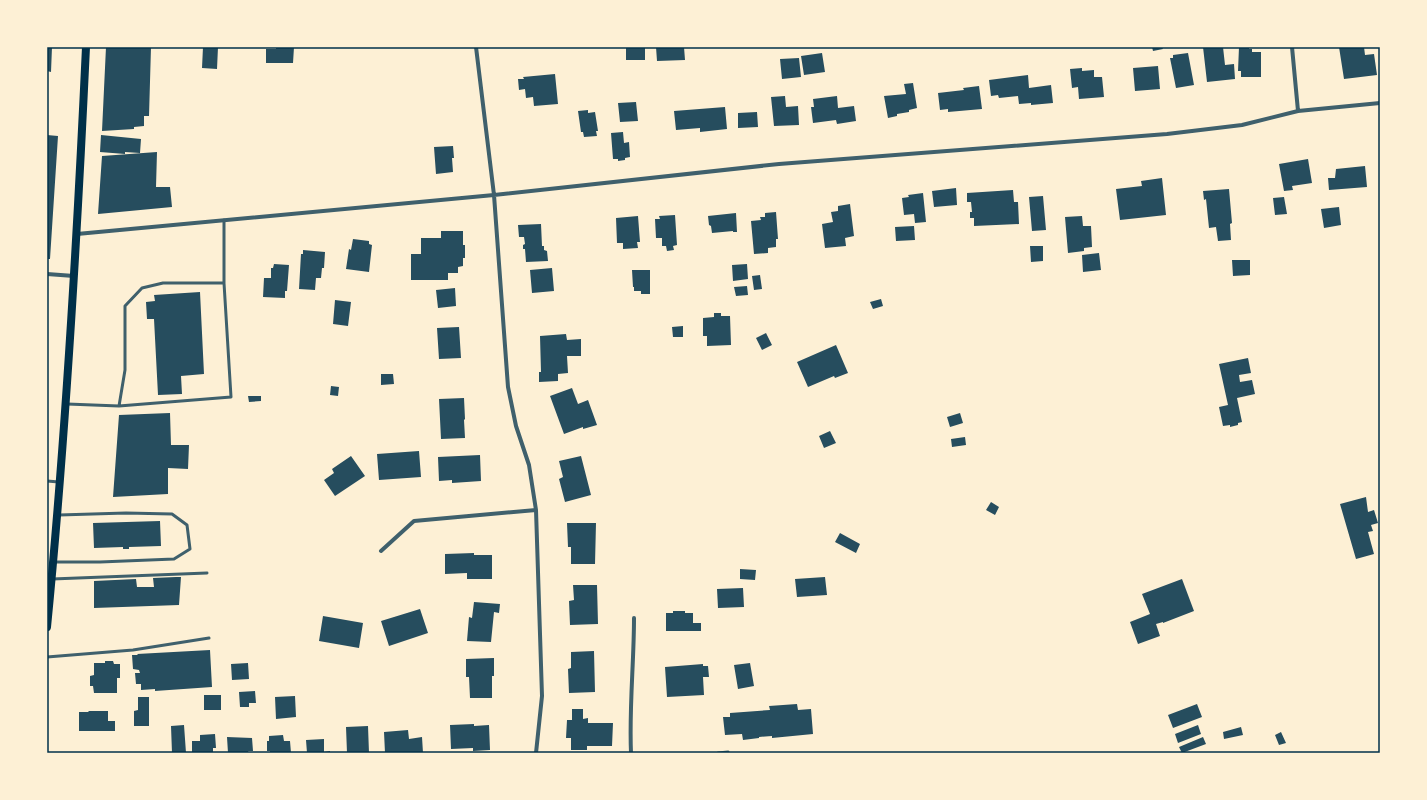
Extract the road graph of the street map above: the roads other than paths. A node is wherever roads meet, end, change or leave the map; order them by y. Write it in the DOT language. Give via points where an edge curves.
graph roads {
  1 [pos="86,47"];
  2 [pos="476,47"];
  3 [pos="1292,47"];
  4 [pos="1380,103"];
  5 [pos="1298,111"];
  6 [pos="494,194"];
  7 [pos="224,220"];
  8 [pos="77,234"];
  9 [pos="47,274"];
  10 [pos="74,276"];
  11 [pos="224,283"];
  12 [pos="65,404"];
  13 [pos="119,406"];
  14 [pos="47,481"];
  15 [pos="59,482"];
  16 [pos="536,510"];
  17 [pos="57,515"];
  18 [pos="381,551"];
  19 [pos="53,562"];
  20 [pos="208,573"];
  21 [pos="52,579"];
  22 [pos="48,597"];
  23 [pos="634,618"];
  24 [pos="47,627"];
  25 [pos="209,638"];
  26 [pos="47,657"];
  27 [pos="728,752"];
  28 [pos="536,753"];
  29 [pos="631,753"];
  30 [pos="718,753"];
  1 -- 8 [label="main road"];
  2 -- 6 [label="street"];
  3 -- 5 [label="street"];
  4 -- 5 [label="street"];
  5 -- 6 [label="street" via="1242,125 1167,134 779,164"];
  6 -- 7 [label="street"];
  6 -- 16 [label="street" via="508,387 516,426 529,465"];
  7 -- 8 [label="street"];
  7 -- 11 [label="lane"];
  8 -- 10 [label="main road"];
  9 -- 10 [label="street"];
  10 -- 12 [label="main road"];
  11 -- 13 [label="lane" via="163,283 142,288 125,306 125,370"];
  11 -- 13 [label="lane" via="231,397"];
  12 -- 13 [label="lane"];
  12 -- 15 [label="main road"];
  14 -- 15 [label="lane"];
  15 -- 17 [label="main road"];
  16 -- 18 [label="street" via="414,521"];
  16 -- 28 [label="street" via="542,696"];
  17 -- 19 [label="main road"];
  17 -- 19 [label="lane" via="172,514 187,525 190,549 174,559"];
  19 -- 21 [label="main road"];
  20 -- 21 [label="lane"];
  21 -- 22 [label="main road"];
  22 -- 24 [label="main road"];
  23 -- 29 [label="street"];
  25 -- 26 [label="lane" via="133,650"];
  27 -- 30 [label="lane"];
}
